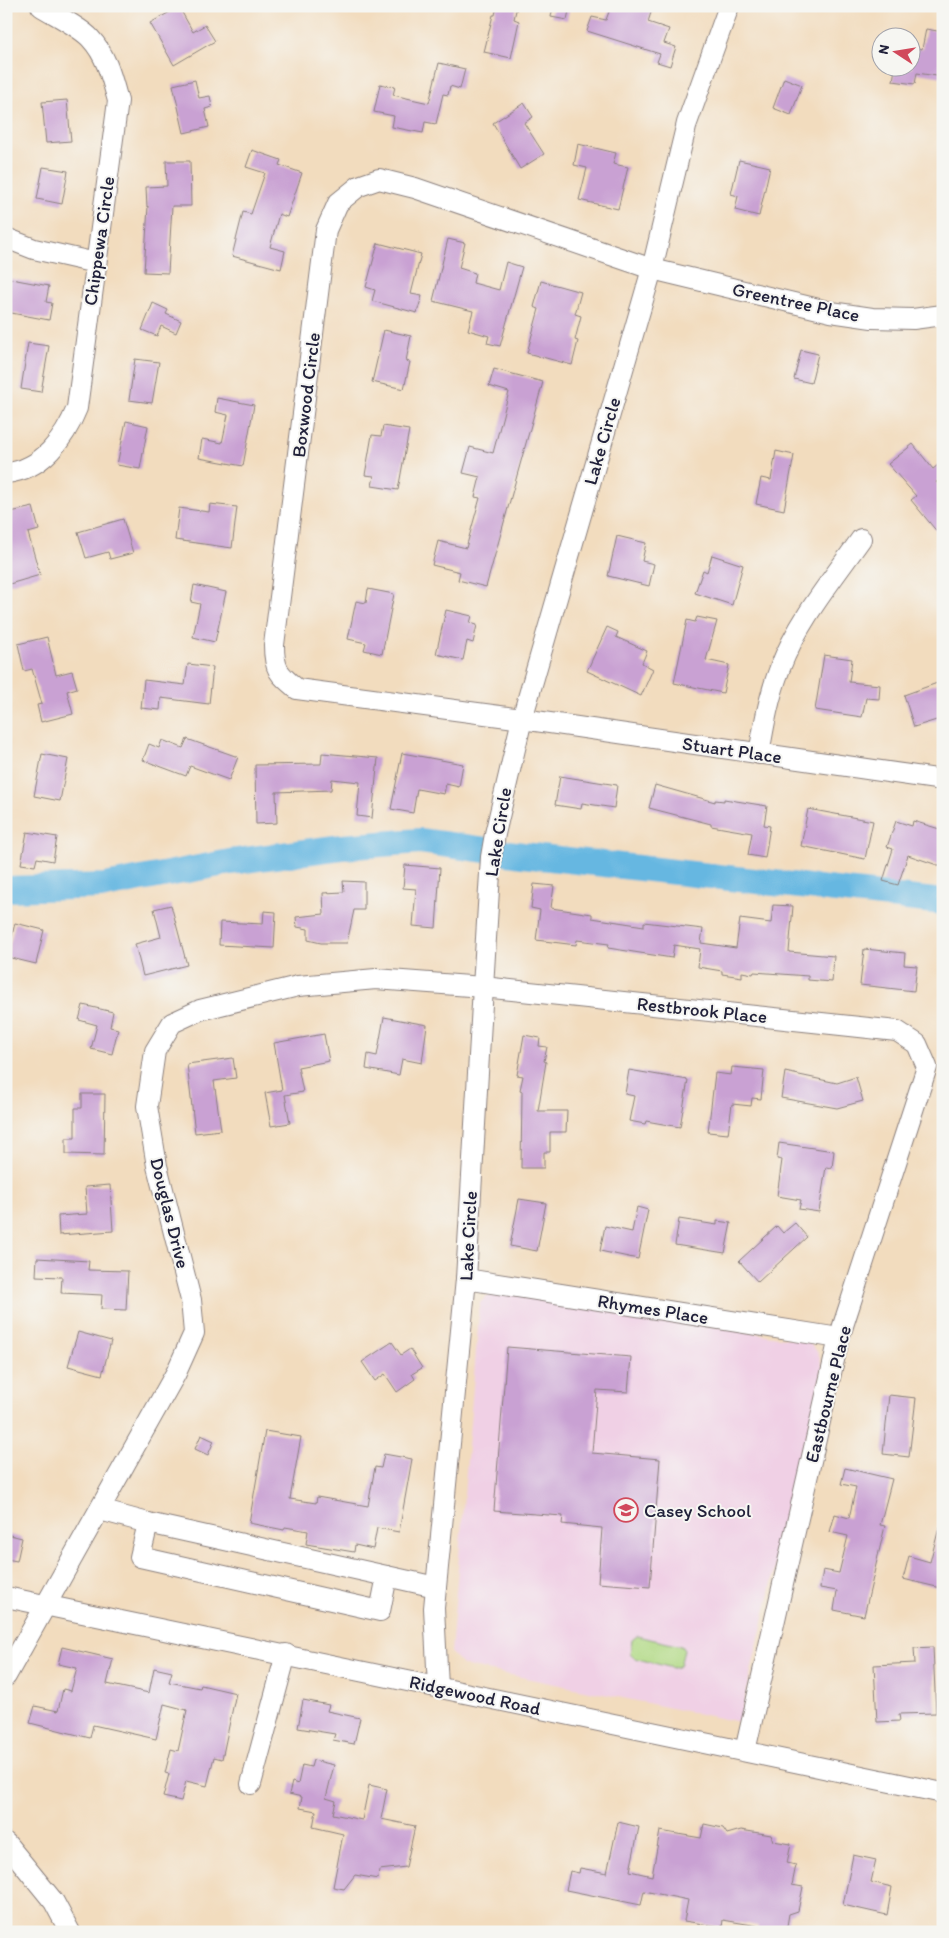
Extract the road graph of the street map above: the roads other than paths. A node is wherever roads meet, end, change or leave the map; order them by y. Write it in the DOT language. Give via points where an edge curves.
graph roads {
  1 [pos="41,6"];
  2 [pos="729,6"];
  3 [pos="6,238"];
  4 [pos="96,263"];
  5 [pos="652,269"];
  6 [pos="943,314"];
  7 [pos="6,474"];
  8 [pos="862,539"];
  9 [pos="522,720"];
  10 [pos="759,754"];
  11 [pos="943,780"];
  12 [pos="483,986"];
  13 [pos="917,1044"];
  14 [pos="466,1279"];
  15 [pos="839,1338"];
  16 [pos="100,1510"];
  17 [pos="148,1523"];
  18 [pos="387,1576"];
  19 [pos="436,1587"];
  20 [pos="6,1597"];
  21 [pos="47,1605"];
  22 [pos="286,1654"];
  23 [pos="6,1676"];
  24 [pos="438,1687"];
  25 [pos="745,1751"];
  26 [pos="251,1784"];
  27 [pos="943,1793"];
  28 [pos="6,1843"];
  29 [pos="70,1932"];
  1 -- 4 [label="street, Chippewa Circle" via="89,37 100,50 110,69 118,102"];
  2 -- 5 [label="street, Lake Circle" via="687,123"];
  3 -- 4 [label="street" via="34,249"];
  4 -- 7 [label="street, Chippewa Circle" via="77,408 69,428 50,452 28,467"];
  5 -- 6 [label="street, Greentree Place" via="831,312 913,319"];
  5 -- 9 [label="street, Lake Circle"];
  5 -- 9 [label="street, Boxwood Circle" via="415,188 379,179 359,186 338,203 326,230 274,662 282,677 298,690"];
  8 -- 10 [label="street" via="804,620 780,668 766,712"];
  9 -- 10 [label="street, Stuart Place"];
  9 -- 12 [label="street, Lake Circle" via="491,857"];
  10 -- 11 [label="street, Stuart Place"];
  12 -- 13 [label="street, Restbrook Place" via="897,1031"];
  12 -- 14 [label="street, Lake Circle"];
  12 -- 16 [label="street, Douglas Drive" via="376,979 298,986 200,1010 172,1023 155,1051 147,1106 157,1166 192,1300 194,1333 176,1373"];
  13 -- 15 [label="street, Eastbourne Place" via="927,1067"];
  14 -- 15 [label="street, Rhymes Place"];
  14 -- 19 [label="street, Lake Circle"];
  15 -- 25 [label="street, Eastbourne Place"];
  16 -- 17 [label="street"];
  16 -- 21 [label="street, Douglas Drive"];
  17 -- 18 [label="street"];
  17 -- 18 [label="street" via="140,1557 361,1607 380,1611"];
  18 -- 19 [label="street"];
  19 -- 24 [label="street, Lake Circle"];
  20 -- 21 [label="street, Ridgewood Road"];
  21 -- 22 [label="street, Ridgewood Road"];
  21 -- 23 [label="street, Douglas Drive"];
  22 -- 24 [label="street, Ridgewood Road"];
  22 -- 26 [label="street"];
  24 -- 25 [label="street, Ridgewood Road"];
  25 -- 27 [label="street, Ridgewood Road"];
  28 -- 29 [label="street" via="54,1902"];
}
